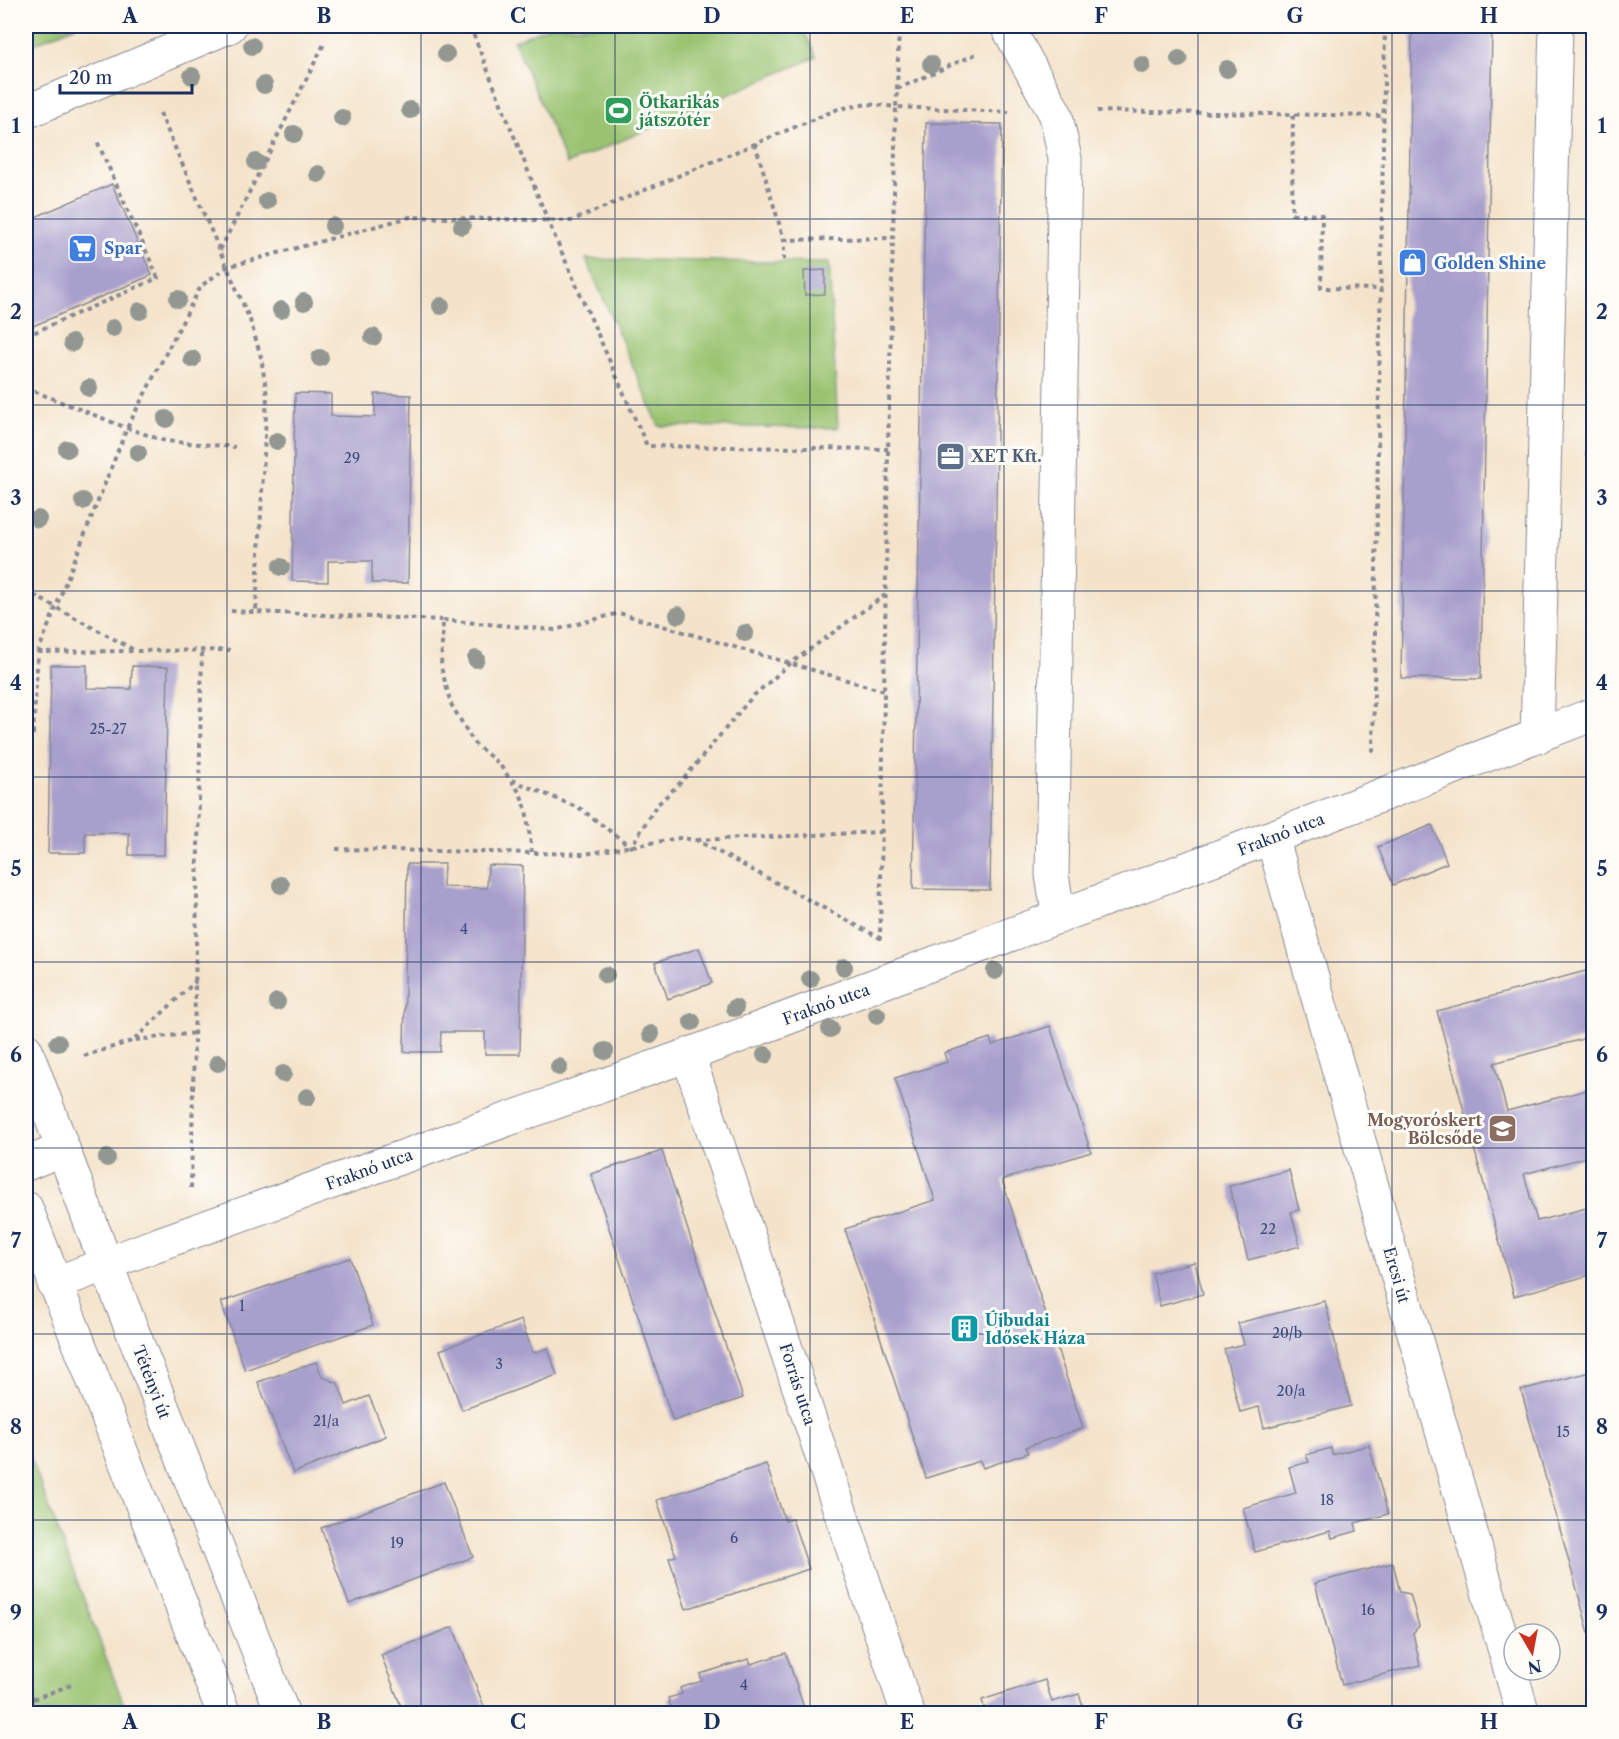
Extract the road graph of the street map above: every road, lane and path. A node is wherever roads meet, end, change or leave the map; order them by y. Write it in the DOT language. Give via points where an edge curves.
graph roads {
  1 [pos="230,26"];
  2 [pos="470,26"];
  3 [pos="899,26"];
  4 [pos="1385,26"];
  5 [pos="1556,26"];
  6 [pos="1010,31"];
  7 [pos="325,42"];
  8 [pos="897,89"];
  9 [pos="896,107"];
  10 [pos="26,112"];
  11 [pos="160,113"];
  12 [pos="1056,115"];
  13 [pos="1293,115"];
  14 [pos="1384,116"];
  15 [pos="97,141"];
  16 [pos="755,143"];
  17 [pos="548,221"];
  18 [pos="892,238"];
  19 [pos="784,240"];
  20 [pos="220,251"];
  21 [pos="784,262"];
  22 [pos="227,267"];
  23 [pos="1382,289"];
  24 [pos="26,336"];
  25 [pos="26,388"];
  26 [pos="127,429"];
  27 [pos="235,447"];
  28 [pos="888,449"];
  29 [pos="26,591"];
  30 [pos="885,594"];
  31 [pos="57,608"];
  32 [pos="231,611"];
  33 [pos="256,611"];
  34 [pos="443,620"];
  35 [pos="202,650"];
  36 [pos="230,650"];
  37 [pos="136,651"];
  38 [pos="38,652"];
  39 [pos="791,663"];
  40 [pos="884,691"];
  41 [pos="1593,714"];
  42 [pos="1537,737"];
  43 [pos="26,740"];
  44 [pos="1373,752"];
  45 [pos="512,780"];
  46 [pos="882,831"];
  47 [pos="1272,837"];
  48 [pos="696,840"];
  49 [pos="631,847"];
  50 [pos="336,849"];
  51 [pos="532,852"];
  52 [pos="1059,917"];
  53 [pos="196,981"];
  54 [pos="196,1033"];
  55 [pos="135,1040"];
  56 [pos="26,1050"];
  57 [pos="688,1055"];
  58 [pos="84,1056"];
  59 [pos="63,1149"];
  60 [pos="26,1164"];
  61 [pos="191,1188"];
  62 [pos="26,1208"];
  63 [pos="106,1264"];
  64 [pos="54,1284"];
  65 [pos="26,1679"];
  66 [pos="70,1685"];
  67 [pos="33,1699"];
  68 [pos="26,1702"];
  69 [pos="224,1713"];
  70 [pos="283,1713"];
  71 [pos="908,1713"];
  72 [pos="1523,1713"];
  1 -- 10 [label="street"];
  2 -- 17 [label="path"];
  3 -- 8 [label="path"];
  4 -- 14 [label="path"];
  5 -- 42 [label="street"];
  6 -- 8 [label="path"];
  6 -- 12 [label="street"];
  7 -- 20 [label="path"];
  8 -- 9 [label="path"];
  9 -- 12 [label="path"];
  9 -- 16 [label="path" via="868,104 838,109"];
  9 -- 18 [label="path"];
  11 -- 20 [label="path"];
  12 -- 13 [label="path" via="1077,111"];
  12 -- 52 [label="street" via="1065,159 1052,875"];
  13 -- 14 [label="path"];
  13 -- 23 [label="path" via="1292,214 1322,215 1321,288"];
  14 -- 23 [label="path"];
  15 -- 24 [label="path" via="158,278"];
  16 -- 17 [label="path" via="571,221"];
  16 -- 19 [label="path"];
  17 -- 22 [label="path" via="410,217"];
  17 -- 28 [label="path" via="647,446"];
  18 -- 19 [label="path"];
  18 -- 28 [label="path"];
  19 -- 21 [label="path"];
  20 -- 22 [label="path"];
  22 -- 26 [label="path" via="201,286"];
  22 -- 33 [label="path" via="250,320 267,396"];
  23 -- 44 [label="path"];
  25 -- 26 [label="path"];
  26 -- 27 [label="path" via="165,441"];
  26 -- 31 [label="path"];
  28 -- 30 [label="path"];
  29 -- 31 [label="path"];
  30 -- 39 [label="path"];
  30 -- 40 [label="path"];
  31 -- 37 [label="path"];
  31 -- 38 [label="path"];
  32 -- 33 [label="path"];
  33 -- 34 [label="path"];
  34 -- 39 [label="path" via="555,630 619,613"];
  34 -- 45 [label="path" via="441,667 451,704 474,743"];
  35 -- 36 [label="path"];
  35 -- 37 [label="path"];
  35 -- 53 [label="path"];
  37 -- 38 [label="path"];
  38 -- 43 [label="path" via="33,734"];
  39 -- 40 [label="path"];
  39 -- 49 [label="path" via="752,697 656,806"];
  40 -- 46 [label="path"];
  41 -- 42 [label="street, Fraknó utca"];
  42 -- 47 [label="street, Fraknó utca"];
  45 -- 49 [label="path" via="581,809"];
  45 -- 51 [label="path" via="526,809"];
  46 -- 48 [label="path"];
  46 -- 48 [label="path" via="880,938"];
  47 -- 52 [label="street, Fraknó utca"];
  47 -- 72 [label="street, Ercsi út"];
  48 -- 49 [label="path" via="680,838"];
  49 -- 51 [label="path" via="585,854"];
  50 -- 51 [label="path"];
  52 -- 57 [label="street, Fraknó utca"];
  53 -- 54 [label="path"];
  53 -- 55 [label="path"];
  54 -- 55 [label="path"];
  54 -- 61 [label="path"];
  55 -- 58 [label="path"];
  56 -- 59 [label="street, Tétényi út"];
  57 -- 63 [label="street, Fraknó utca"];
  57 -- 71 [label="street, Forrás utca"];
  59 -- 60 [label="street"];
  59 -- 63 [label="street, Tétényi út"];
  62 -- 64 [label="street"];
  63 -- 64 [label="street, Fraknó utca"];
  63 -- 70 [label="street, Tétényi út"];
  64 -- 69 [label="street"];
  65 -- 67 [label="path"];
  66 -- 67 [label="path"];
  67 -- 68 [label="path"];
}
